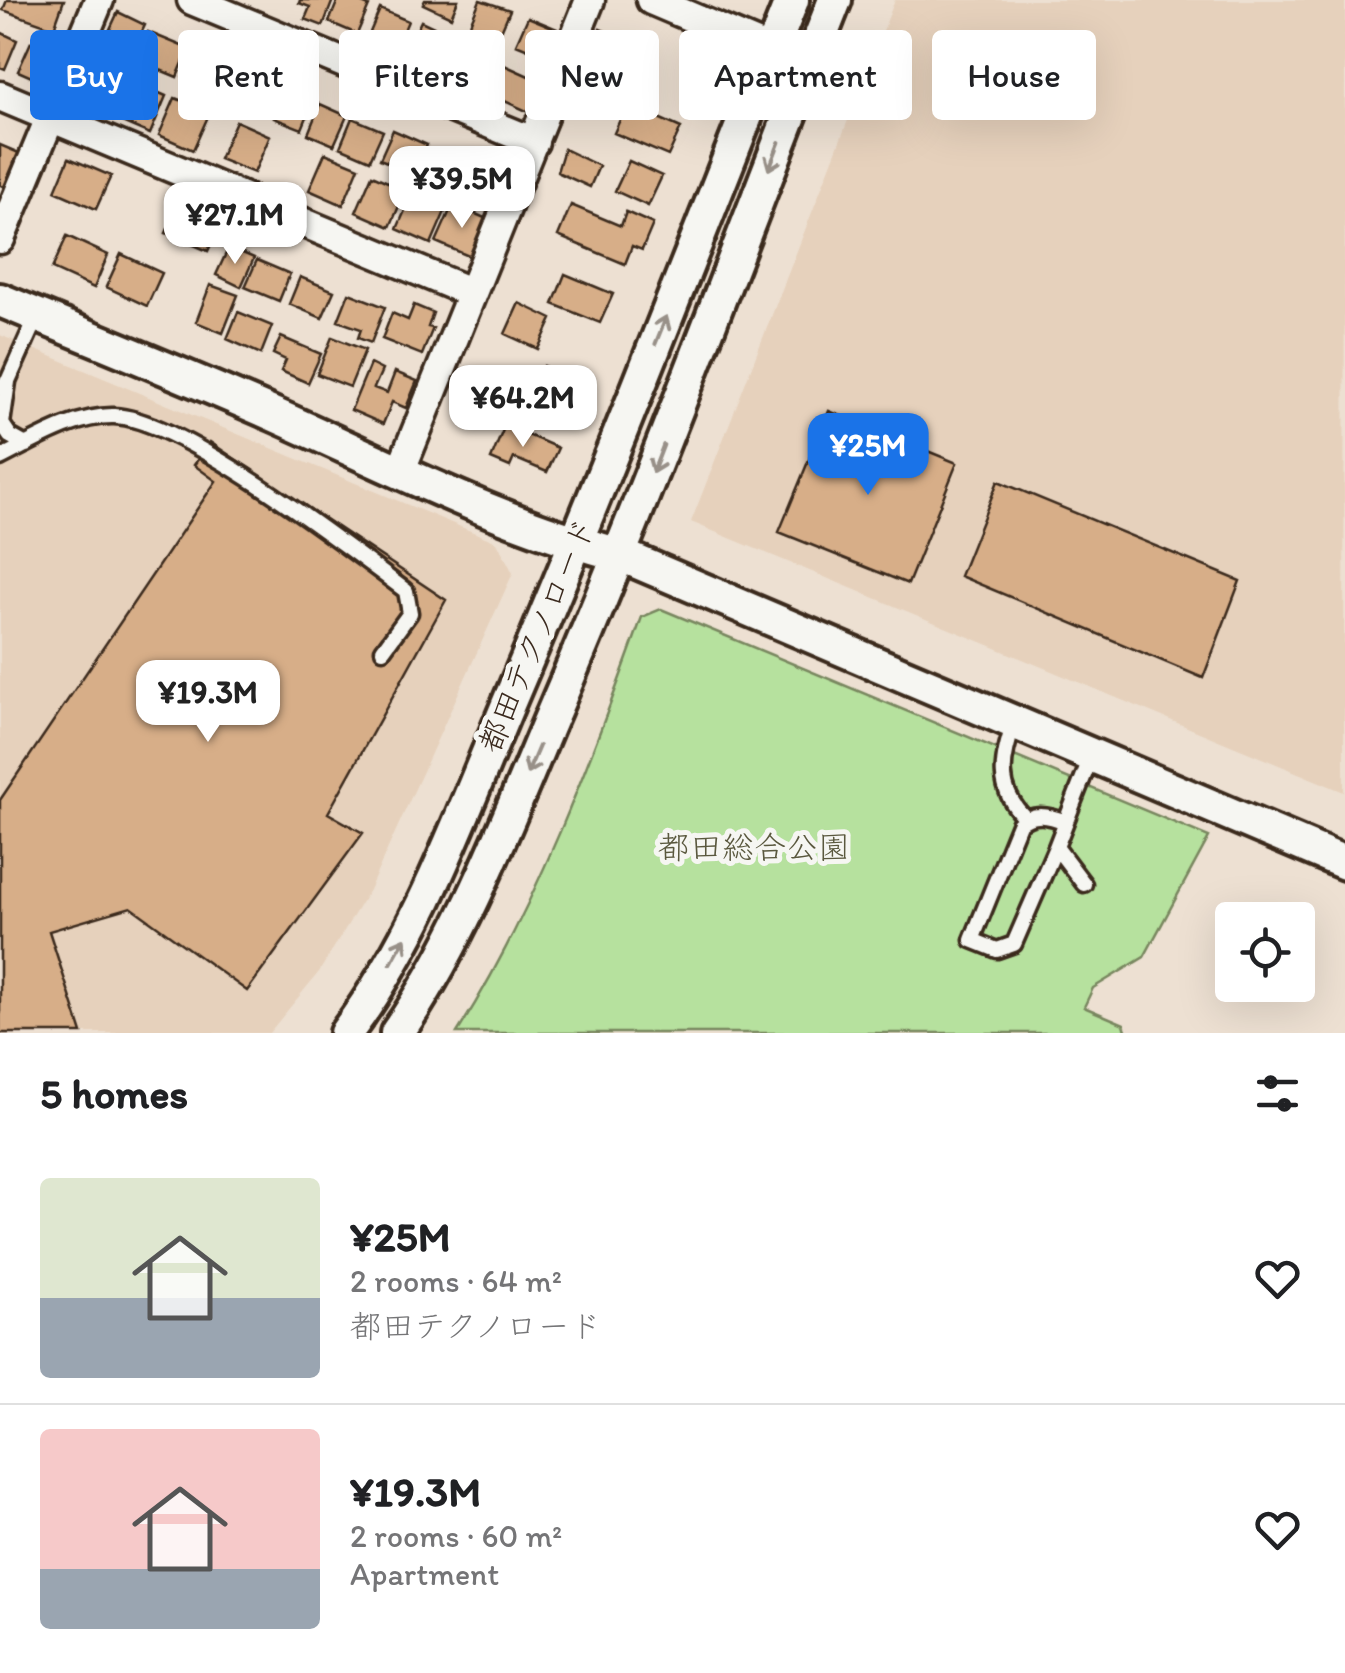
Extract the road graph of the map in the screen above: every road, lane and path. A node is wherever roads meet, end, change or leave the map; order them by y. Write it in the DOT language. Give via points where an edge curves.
graph roads {
  1 [pos="99,0"];
  2 [pos="192,0"];
  3 [pos="590,0"];
  4 [pos="650,0"];
  5 [pos="792,0"];
  6 [pos="835,0"];
  7 [pos="86,30"];
  8 [pos="721,30"];
  9 [pos="780,30"];
  10 [pos="823,30"];
  11 [pos="0,96"];
  12 [pos="30,108"];
  13 [pos="48,120"];
  14 [pos="60,120"];
  15 [pos="744,120"];
  16 [pos="788,120"];
  17 [pos="534,142"];
  18 [pos="0,239"];
  19 [pos="472,293"];
  20 [pos="0,300"];
  21 [pos="38,316"];
  22 [pos="4,384"];
  23 [pos="26,445"];
  24 [pos="0,458"];
  25 [pos="400,472"];
  26 [pos="576,544"];
  27 [pos="621,556"];
  28 [pos="383,650"];
  29 [pos="1014,724"];
  30 [pos="1091,757"];
  31 [pos="1026,818"];
  32 [pos="1065,822"];
  33 [pos="1056,847"];
  34 [pos="1345,862"];
  35 [pos="1084,884"];
  36 [pos="346,1033"];
  37 [pos="397,1033"];
  1 -- 7 [label="street"];
  2 -- 17 [label="street"];
  3 -- 17 [label="street"];
  4 -- 8 [label="street"];
  5 -- 9 [label="street, 都田テクノロード"];
  6 -- 10 [label="street, 都田テクノロード"];
  11 -- 12 [label="street"];
  13 -- 18 [label="street"];
  14 -- 19 [label="street"];
  26 -- 15 [label="street, 都田テクノロード, one-way"];
  16 -- 27 [label="street, 都田テクノロード, one-way"];
  17 -- 19 [label="street"];
  19 -- 25 [label="street"];
  20 -- 21 [label="street"];
  21 -- 22 [label="lane"];
  21 -- 25 [label="street"];
  22 -- 23 [label="lane" via="2,424"];
  23 -- 24 [label="lane"];
  23 -- 28 [label="lane" via="96,417 159,426 406,590 410,613"];
  25 -- 26 [label="street"];
  26 -- 27 [label="street"];
  36 -- 26 [label="street, 都田テクノロード, one-way" via="372,998 439,870"];
  27 -- 29 [label="street"];
  27 -- 37 [label="street, 都田テクノロード, one-way" via="500,836"];
  29 -- 30 [label="street"];
  29 -- 31 [label="lane" via="1002,778 1012,805"];
  30 -- 32 [label="lane"];
  30 -- 34 [label="street"];
  31 -- 32 [label="lane" via="1046,814"];
  31 -- 33 [label="lane" via="972,940 997,950 1014,944"];
  32 -- 33 [label="lane"];
  33 -- 35 [label="lane"];
}
